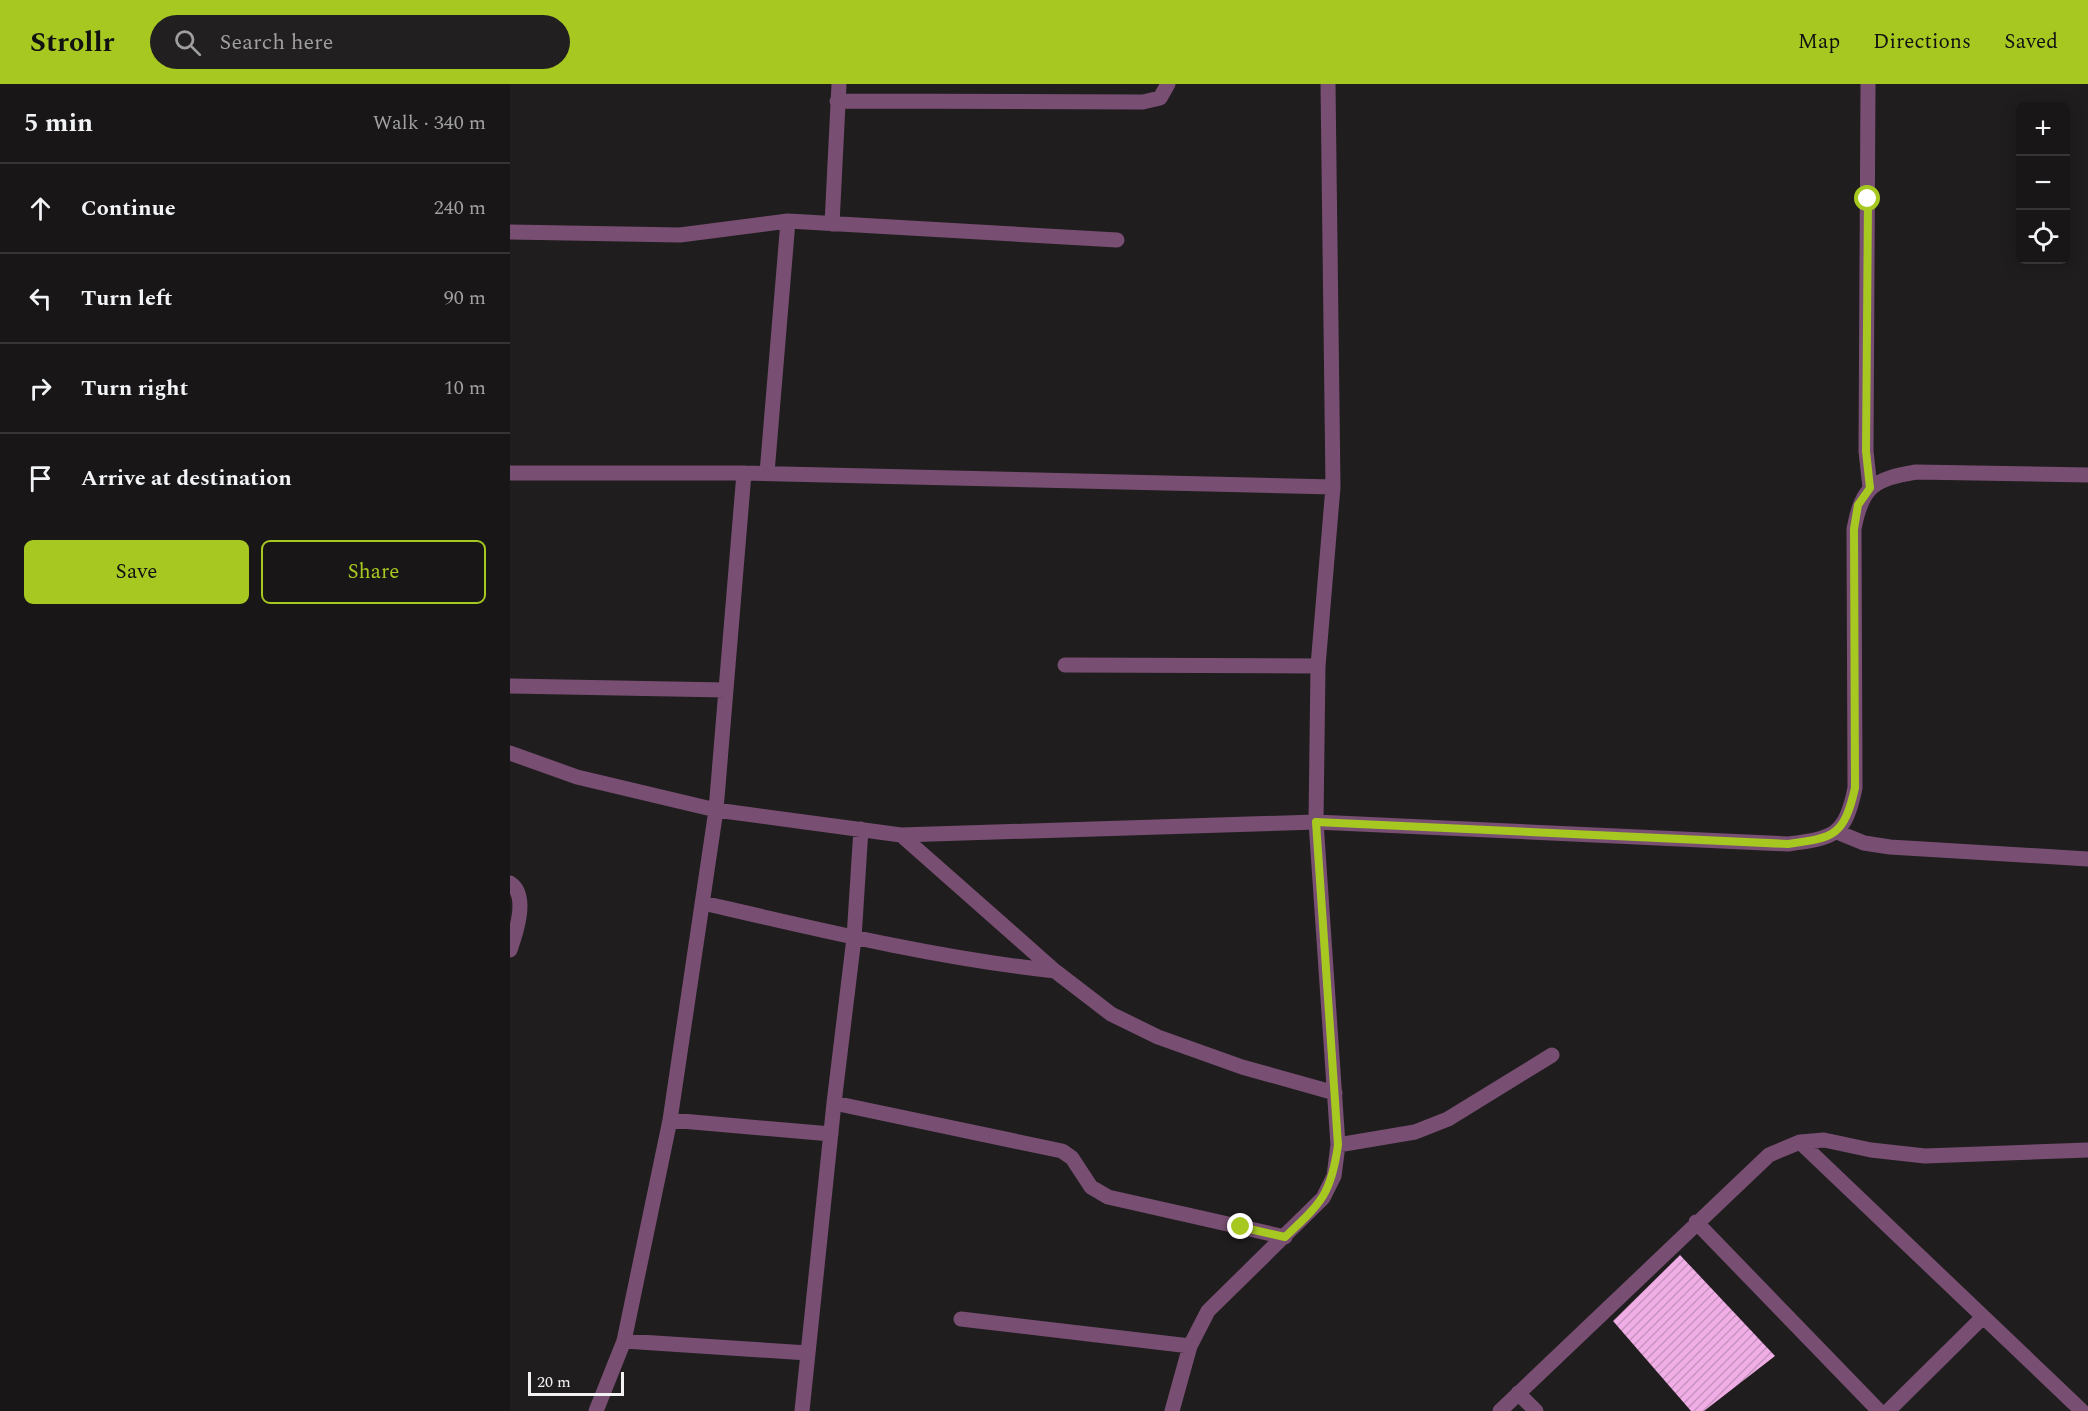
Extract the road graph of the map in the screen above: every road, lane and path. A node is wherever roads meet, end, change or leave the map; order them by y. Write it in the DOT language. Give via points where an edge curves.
graph roads {
  1 [pos="838,84"];
  2 [pos="1168,84"];
  3 [pos="1328,84"];
  4 [pos="1868,84"];
  5 [pos="837,101"];
  6 [pos="788,221"];
  7 [pos="832,224"];
  8 [pos="510,232"];
  9 [pos="1117,240"];
  10 [pos="510,472"];
  11 [pos="744,473"];
  12 [pos="767,473"];
  13 [pos="2088,475"];
  14 [pos="1333,487"];
  15 [pos="1870,488"];
  16 [pos="1065,665"];
  17 [pos="1318,666"];
  18 [pos="510,686"];
  19 [pos="726,690"];
  20 [pos="510,753"];
  21 [pos="716,810"];
  22 [pos="1316,822"];
  23 [pos="861,829"];
  24 [pos="1837,832"];
  25 [pos="901,835"];
  26 [pos="2088,859"];
  27 [pos="510,883"];
  28 [pos="703,903"];
  29 [pos="854,938"];
  30 [pos="510,950"];
  31 [pos="1055,971"];
  32 [pos="1552,1055"];
  33 [pos="1335,1092"];
  34 [pos="834,1103"];
  35 [pos="670,1120"];
  36 [pos="831,1134"];
  37 [pos="1800,1142"];
  38 [pos="1338,1145"];
  39 [pos="2088,1150"];
  40 [pos="1696,1222"];
  41 [pos="1285,1237"];
  42 [pos="1983,1317"];
  43 [pos="961,1319"];
  44 [pos="624,1341"];
  45 [pos="1190,1346"];
  46 [pos="808,1353"];
  47 [pos="1518,1393"];
  48 [pos="596,1411"];
  49 [pos="802,1411"];
  50 [pos="1172,1411"];
  51 [pos="1500,1411"];
  52 [pos="1536,1411"];
  53 [pos="1879,1411"];
  54 [pos="1888,1411"];
  55 [pos="2082,1411"];
  1 -- 5 [label="street"];
  2 -- 5 [label="street" via="1160,98 1143,102"];
  3 -- 14 [label="street"];
  4 -- 15 [label="street" via="1866,451"];
  5 -- 7 [label="street"];
  6 -- 7 [label="street"];
  6 -- 8 [label="street" via="680,235"];
  6 -- 12 [label="street"];
  7 -- 9 [label="street"];
  10 -- 11 [label="street"];
  11 -- 12 [label="street"];
  11 -- 19 [label="street"];
  12 -- 14 [label="street"];
  13 -- 15 [label="street" via="1916,472 1894,476"];
  14 -- 17 [label="street"];
  15 -- 24 [label="street" via="1858,505 1854,529 1855,788 1850,812"];
  16 -- 17 [label="street"];
  17 -- 22 [label="street"];
  18 -- 19 [label="street"];
  19 -- 21 [label="street"];
  20 -- 21 [label="street" via="577,777"];
  21 -- 23 [label="street"];
  21 -- 28 [label="street"];
  22 -- 24 [label="street" via="1788,844"];
  22 -- 25 [label="street"];
  22 -- 33 [label="street"];
  23 -- 25 [label="street"];
  23 -- 29 [label="street"];
  24 -- 26 [label="street" via="1864,843 1890,847"];
  25 -- 31 [label="street"];
  27 -- 30 [label="street" via="520,899 517,931"];
  28 -- 29 [label="street"];
  28 -- 35 [label="street"];
  29 -- 31 [label="street" via="980,963"];
  29 -- 34 [label="street"];
  31 -- 33 [label="street" via="1112,1014 1158,1036 1242,1067"];
  32 -- 38 [label="street" via="1448,1119 1415,1132"];
  33 -- 38 [label="street"];
  34 -- 36 [label="street"];
  34 -- 41 [label="street" via="1062,1151 1072,1158 1091,1187 1108,1197"];
  35 -- 36 [label="street"];
  35 -- 44 [label="street"];
  36 -- 46 [label="street"];
  37 -- 39 [label="street" via="1824,1140 1925,1156"];
  37 -- 40 [label="street" via="1769,1155"];
  37 -- 42 [label="street"];
  38 -- 41 [label="street" via="1334,1176 1323,1198"];
  40 -- 47 [label="street"];
  40 -- 53 [label="street"];
  41 -- 45 [label="street" via="1208,1311"];
  42 -- 54 [label="street"];
  42 -- 55 [label="street"];
  43 -- 45 [label="street"];
  44 -- 46 [label="street"];
  44 -- 48 [label="street"];
  45 -- 50 [label="street"];
  46 -- 49 [label="street"];
  47 -- 51 [label="street"];
  47 -- 52 [label="street"];
}
